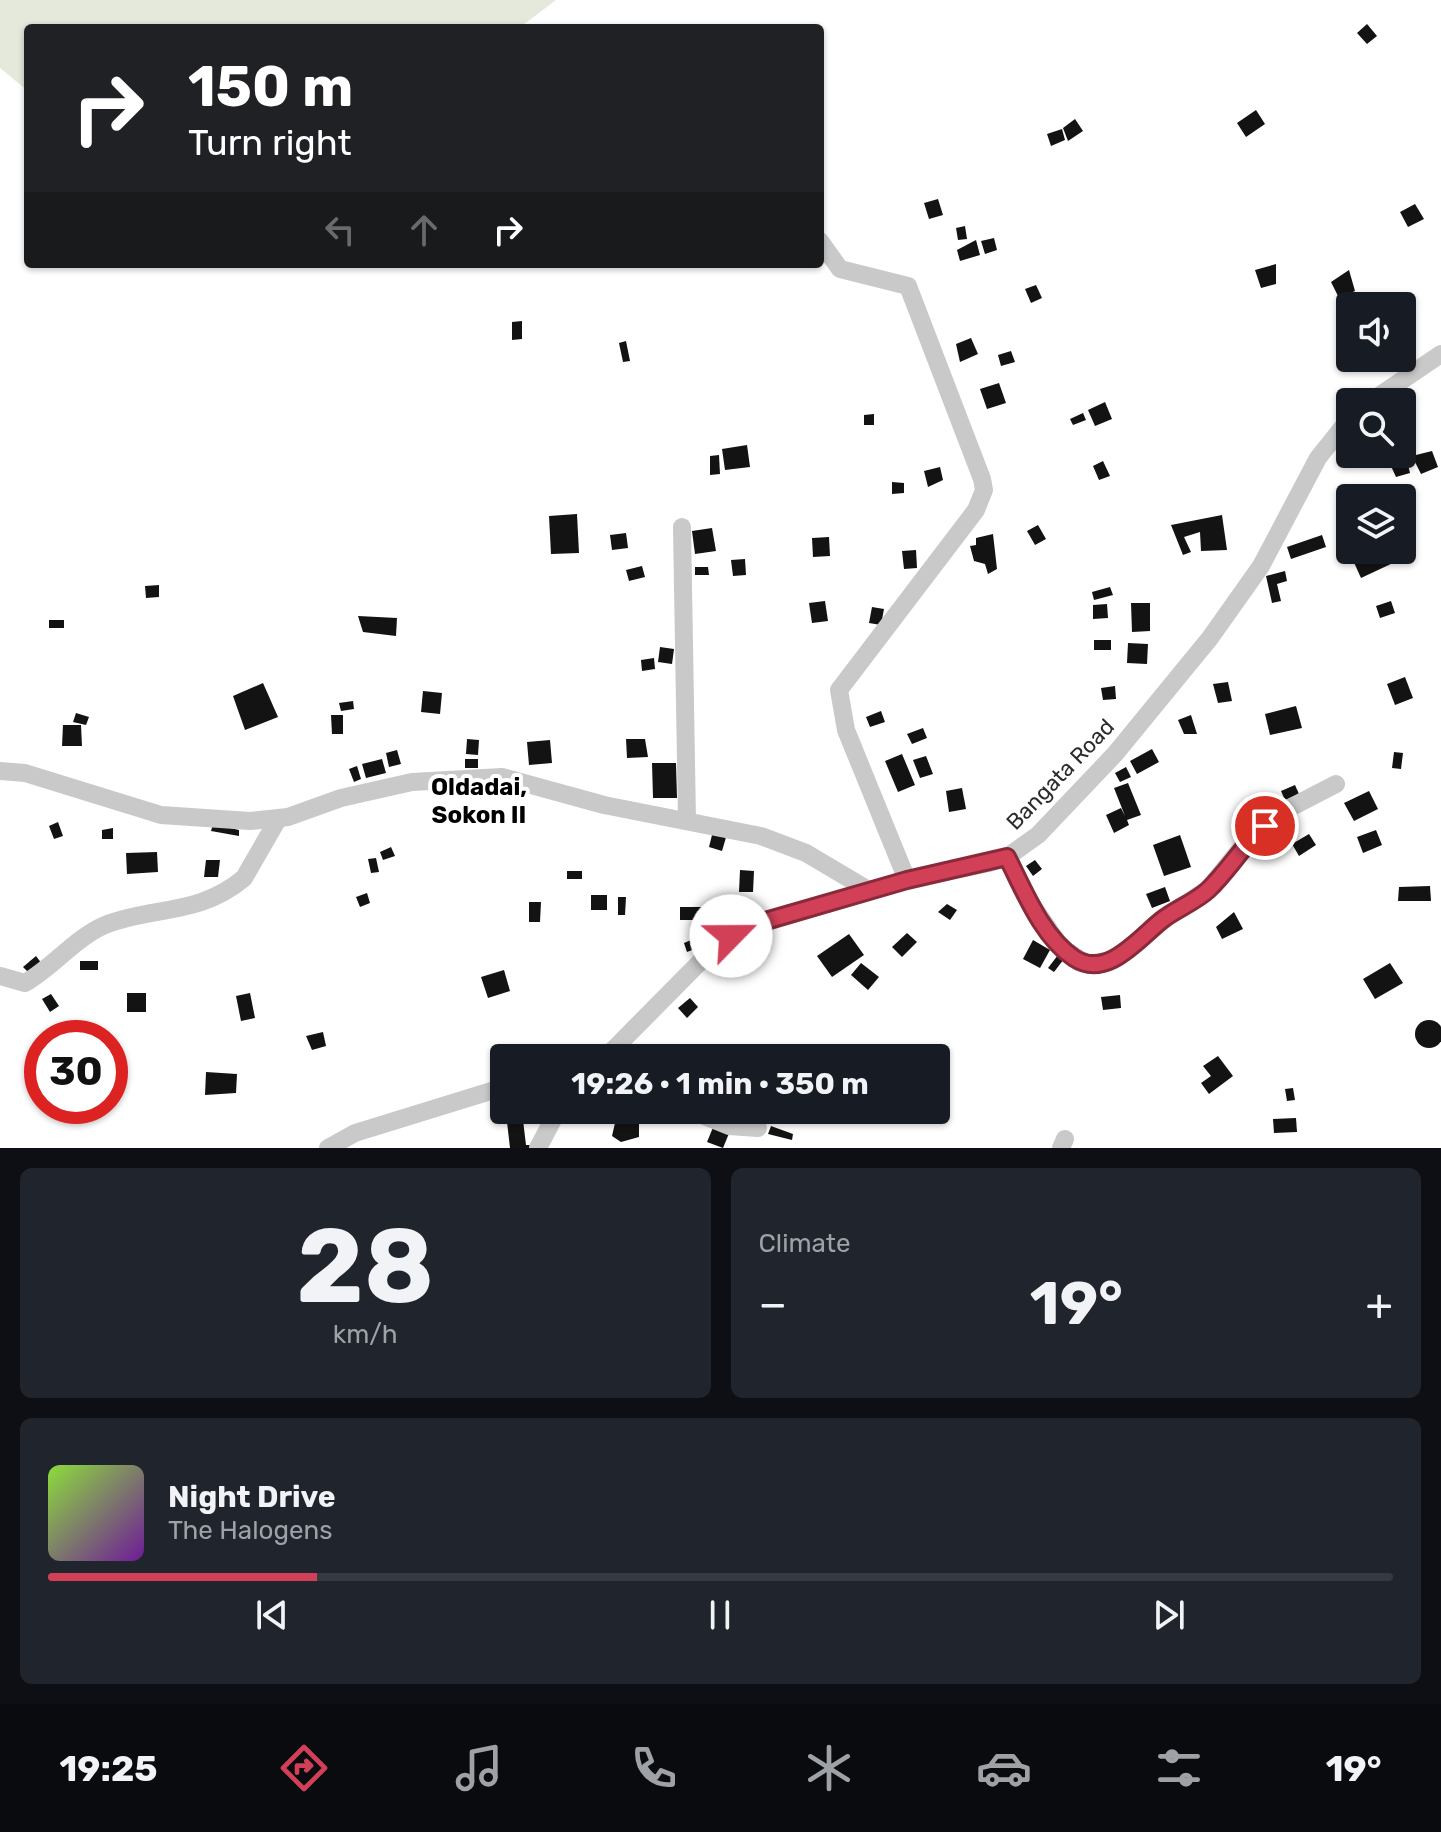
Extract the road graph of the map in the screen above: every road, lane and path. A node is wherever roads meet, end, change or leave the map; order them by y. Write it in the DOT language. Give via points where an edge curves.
graph roads {
  1 [pos="824,247"];
  2 [pos="1441,354"];
  3 [pos="1391,388"];
  4 [pos="1336,436"];
  5 [pos="682,527"];
  6 [pos="0,771"];
  7 [pos="1336,784"];
  8 [pos="278,819"];
  9 [pos="687,821"];
  10 [pos="1007,857"];
  11 [pos="907,880"];
  12 [pos="870,891"];
  13 [pos="0,976"];
  14 [pos="619,1044"];
  15 [pos="490,1091"];
  16 [pos="551,1124"];
  17 [pos="724,1124"];
  18 [pos="758,1128"];
  19 [pos="328,1148"];
  20 [pos="538,1148"];
  1 -- 11 [label="street" via="840,269 908,286 984,490 976,510 839,690 846,730"];
  2 -- 3 [label="street"];
  4 -- 10 [label="street, Bangata Road" via="1318,458 1261,566 1210,638 1098,773 1038,835"];
  5 -- 9 [label="street"];
  6 -- 8 [label="street" via="25,773 176,818"];
  7 -- 10 [label="street" via="1282,812 1248,840 1208,889 1117,958 1101,963 1087,964 1061,947"];
  8 -- 9 [label="street" via="412,782 483,776 521,780 604,805"];
  8 -- 13 [label="street" via="236,885 178,911 107,925 25,983"];
  9 -- 12 [label="street" via="761,836 806,853"];
  10 -- 11 [label="street, Bangata Road"];
  11 -- 12 [label="street, Bangata Road"];
  12 -- 14 [label="street, Bangata Road" via="741,930 701,961"];
  15 -- 19 [label="street" via="355,1133"];
  16 -- 20 [label="street"];
  17 -- 18 [label="street"];
}
